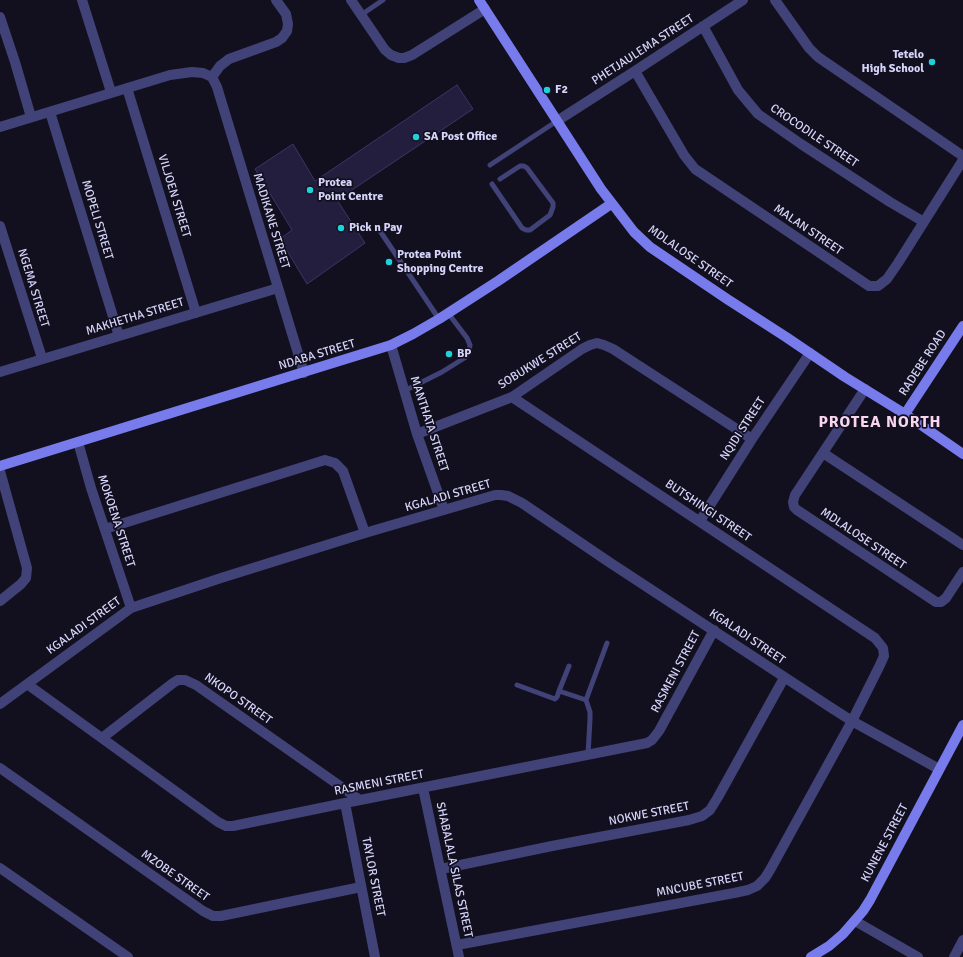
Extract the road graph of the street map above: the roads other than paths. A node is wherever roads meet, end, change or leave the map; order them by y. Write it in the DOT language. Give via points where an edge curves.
graph roads {
  1 [pos="82,0"];
  2 [pos="276,0"];
  3 [pos="351,0"];
  4 [pos="384,0"];
  5 [pos="743,0"];
  6 [pos="775,0"];
  7 [pos="482,4"];
  8 [pos="361,15"];
  9 [pos="0,17"];
  10 [pos="703,26"];
  11 [pos="3,36"];
  12 [pos="636,71"];
  13 [pos="212,78"];
  14 [pos="128,88"];
  15 [pos="111,92"];
  16 [pos="50,112"];
  17 [pos="31,117"];
  18 [pos="557,121"];
  19 [pos="0,126"];
  20 [pos="963,156"];
  21 [pos="963,160"];
  22 [pos="490,165"];
  23 [pos="500,179"];
  24 [pos="492,184"];
  25 [pos="611,204"];
  26 [pos="924,222"];
  27 [pos="0,226"];
  28 [pos="378,228"];
  29 [pos="278,288"];
  30 [pos="196,313"];
  31 [pos="448,313"];
  32 [pos="439,319"];
  33 [pos="963,326"];
  34 [pos="119,336"];
  35 [pos="391,345"];
  36 [pos="810,353"];
  37 [pos="42,358"];
  38 [pos="0,372"];
  39 [pos="304,372"];
  40 [pos="865,389"];
  41 [pos="404,391"];
  42 [pos="512,397"];
  43 [pos="905,414"];
  44 [pos="417,434"];
  45 [pos="752,439"];
  46 [pos="78,442"];
  47 [pos="823,452"];
  48 [pos="963,454"];
  49 [pos="0,466"];
  50 [pos="0,471"];
  51 [pos="444,510"];
  52 [pos="700,521"];
  53 [pos="105,529"];
  54 [pos="365,533"];
  55 [pos="963,545"];
  56 [pos="963,572"];
  57 [pos="0,601"];
  58 [pos="131,608"];
  59 [pos="714,630"];
  60 [pos="607,643"];
  61 [pos="884,653"];
  62 [pos="569,666"];
  63 [pos="784,678"];
  64 [pos="27,684"];
  65 [pos="517,685"];
  66 [pos="559,691"];
  67 [pos="586,700"];
  68 [pos="0,704"];
  69 [pos="852,721"];
  70 [pos="963,725"];
  71 [pos="102,738"];
  72 [pos="588,755"];
  73 [pos="0,768"];
  74 [pos="939,769"];
  75 [pos="424,788"];
  76 [pos="360,800"];
  77 [pos="345,803"];
  78 [pos="0,868"];
  79 [pos="441,869"];
  80 [pos="361,886"];
  81 [pos="855,920"];
  82 [pos="963,940"];
  83 [pos="457,945"];
  84 [pos="128,957"];
  85 [pos="375,957"];
  86 [pos="459,957"];
  87 [pos="811,957"];
  88 [pos="918,957"];
  89 [pos="954,957"];
  1 -- 15 [label="street"];
  2 -- 13 [label="street" via="286,14 288,24 282,38 228,59"];
  3 -- 8 [label="street"];
  4 -- 8 [label="lane"];
  5 -- 10 [label="street, PHETJAULEMA STREET"];
  6 -- 20 [label="street" via="808,48 818,57"];
  7 -- 8 [label="street" via="412,55 404,58 387,52"];
  7 -- 18 [label="street, MDLALOSE STREET"];
  9 -- 11 [label="street"];
  10 -- 12 [label="street, PHETJAULEMA STREET"];
  10 -- 26 [label="street, CROCODILE STREET" via="738,90 758,114"];
  11 -- 17 [label="street" via="15,62"];
  12 -- 18 [label="street, PHETJAULEMA STREET"];
  12 -- 26 [label="street, MALAN STREET" via="672,136 694,169 866,285 878,286 887,279"];
  13 -- 14 [label="street" via="203,73 192,72 170,75"];
  13 -- 29 [label="street, MADIKANE STREET" via="218,88"];
  14 -- 15 [label="street"];
  14 -- 30 [label="street, VILJOEN STREET"];
  15 -- 16 [label="street"];
  16 -- 17 [label="street"];
  16 -- 34 [label="street, MOPELI STREET"];
  17 -- 19 [label="street"];
  18 -- 22 [label="lane"];
  18 -- 25 [label="street, MDLALOSE STREET"];
  21 -- 26 [label="street, MALAN STREET"];
  23 -- 24 [label="lane" via="520,166 527,168 553,203 550,215 530,230 522,228"];
  25 -- 31 [label="street, NDABA STREET"];
  25 -- 36 [label="street, MDLALOSE STREET" via="650,247"];
  27 -- 37 [label="street, NGEMA STREET"];
  28 -- 32 [label="lane"];
  29 -- 30 [label="street, MAKHETHA STREET"];
  29 -- 39 [label="street, MADIKANE STREET"];
  30 -- 34 [label="street, MAKHETHA STREET"];
  31 -- 32 [label="street, NDABA STREET"];
  31 -- 41 [label="lane" via="468,338 469,351 466,356 442,372"];
  32 -- 35 [label="street, NDABA STREET"];
  33 -- 43 [label="street, RADEBE ROAD"];
  34 -- 37 [label="street, MAKHETHA STREET"];
  35 -- 39 [label="street, NDABA STREET"];
  35 -- 41 [label="street, MANTHATA STREET"];
  36 -- 40 [label="street, MDLALOSE STREET"];
  36 -- 45 [label="street, NQIDI STREET"];
  37 -- 38 [label="street, MAKHETHA STREET"];
  39 -- 46 [label="street, NDABA STREET"];
  40 -- 43 [label="street, MDLALOSE STREET"];
  40 -- 47 [label="street, MDLALOSE STREET"];
  41 -- 44 [label="street, MANTHATA STREET"];
  42 -- 44 [label="street, SOBUKWE STREET"];
  42 -- 45 [label="street, SOBUKWE STREET" via="587,346 601,344 613,349"];
  42 -- 52 [label="street, BUTSHINGI STREET"];
  43 -- 48 [label="street, MDLALOSE STREET"];
  44 -- 51 [label="street, MANTHATA STREET"];
  45 -- 52 [label="street, NQIDI STREET"];
  46 -- 49 [label="street, NDABA STREET"];
  46 -- 53 [label="street, MOKOENA STREET"];
  47 -- 55 [label="street"];
  47 -- 56 [label="street, MDLALOSE STREET" via="794,497 793,505 797,510 936,602 946,598"];
  50 -- 57 [label="street" via="27,568 26,578"];
  51 -- 54 [label="street, KGALADI STREET"];
  51 -- 59 [label="street, KGALADI STREET" via="495,495 508,496"];
  52 -- 61 [label="street, BUTSHINGI STREET" via="875,638"];
  53 -- 54 [label="street" via="325,460 335,463 343,471"];
  53 -- 58 [label="street, MOKOENA STREET"];
  54 -- 58 [label="street, KGALADI STREET"];
  58 -- 64 [label="street, KGALADI STREET"];
  59 -- 63 [label="street, KGALADI STREET"];
  59 -- 72 [label="street, RASMENI STREET" via="655,738 643,744"];
  60 -- 67 [label="lane"];
  61 -- 69 [label="street, MNCUBE STREET"];
  62 -- 66 [label="lane"];
  63 -- 69 [label="street, KGALADI STREET"];
  63 -- 79 [label="street, NOKWE STREET" via="718,797 710,810 702,816"];
  64 -- 68 [label="street, KGALADI STREET"];
  64 -- 71 [label="street, RASMENI STREET"];
  65 -- 66 [label="lane" via="555,699"];
  66 -- 67 [label="lane"];
  67 -- 72 [label="lane" via="590,719"];
  69 -- 74 [label="street, KGALADI STREET"];
  69 -- 83 [label="street, MNCUBE STREET" via="770,870 757,886 734,893"];
  70 -- 74 [label="street, KUNENE STREET"];
  71 -- 76 [label="street, NKOPO STREET" via="173,683 185,680 196,685"];
  71 -- 77 [label="street, RASMENI STREET" via="228,827"];
  72 -- 75 [label="street, RASMENI STREET"];
  73 -- 80 [label="street, MZOBE STREET" via="213,916"];
  74 -- 81 [label="street, KUNENE STREET" via="870,900"];
  75 -- 76 [label="street, RASMENI STREET"];
  75 -- 79 [label="street, SHABALALA SILAS STREET"];
  76 -- 77 [label="street, RASMENI STREET"];
  77 -- 80 [label="street, TAYLOR STREET"];
  78 -- 84 [label="street"];
  79 -- 83 [label="street, SHABALALA SILAS STREET"];
  80 -- 85 [label="street, TAYLOR STREET"];
  81 -- 87 [label="street, KUNENE STREET" via="840,937"];
  81 -- 88 [label="street"];
  82 -- 89 [label="street"];
  83 -- 86 [label="street, SHABALALA SILAS STREET"];
}
